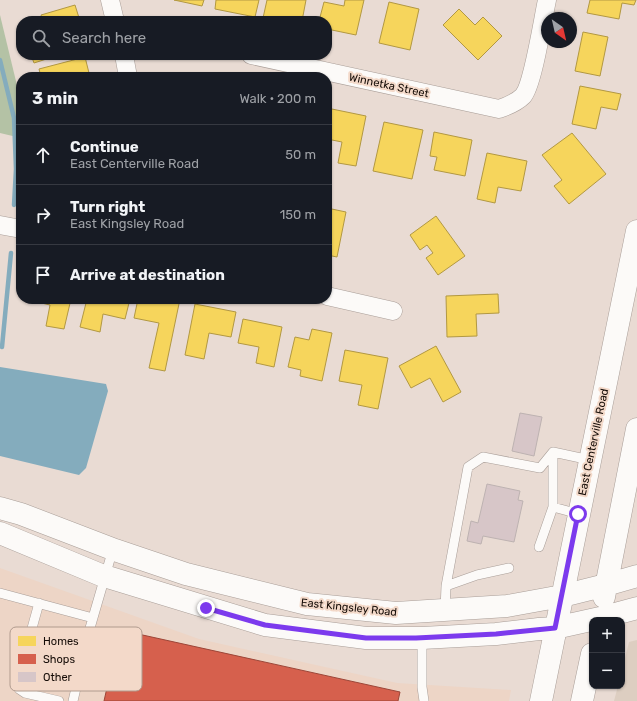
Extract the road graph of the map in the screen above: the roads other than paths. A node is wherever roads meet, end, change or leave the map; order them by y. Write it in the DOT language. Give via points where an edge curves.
graph roads {
  1 [pos="110,0"];
  2 [pos="547,0"];
  3 [pos="114,16"];
  4 [pos="125,60"];
  5 [pos="274,60"];
  6 [pos="127,72"];
  7 [pos="329,72"];
  8 [pos="332,73"];
  9 [pos="0,225"];
  10 [pos="16,228"];
  11 [pos="637,231"];
  12 [pos="332,297"];
  13 [pos="393,310"];
  14 [pos="637,429"];
  15 [pos="553,452"];
  16 [pos="590,460"];
  17 [pos="553,507"];
  18 [pos="0,508"];
  19 [pos="578,514"];
  20 [pos="0,533"];
  21 [pos="539,547"];
  22 [pos="113,550"];
  23 [pos="510,568"];
  24 [pos="104,576"];
  25 [pos="637,576"];
  26 [pos="606,585"];
  27 [pos="446,586"];
  28 [pos="0,593"];
  29 [pos="562,596"];
  30 [pos="39,603"];
  31 [pos="637,608"];
  32 [pos="445,610"];
  33 [pos="599,617"];
  34 [pos="606,617"];
  35 [pos="93,618"];
  36 [pos="589,621"];
  37 [pos="32,627"];
  38 [pos="91,627"];
  39 [pos="555,628"];
  40 [pos="422,638"];
  41 [pos="589,668"];
  42 [pos="22,691"];
  43 [pos="75,691"];
  44 [pos="59,701"];
  45 [pos="73,701"];
  46 [pos="424,701"];
  47 [pos="541,701"];
  48 [pos="582,701"];
  1 -- 3 [label="street"];
  2 -- 8 [label="street, Winnetka Street" via="531,80 524,95 511,105 499,109"];
  4 -- 6 [label="street"];
  5 -- 7 [label="street, Winnetka Street"];
  9 -- 10 [label="street"];
  11 -- 16 [label="main road, East Centerville Road"];
  12 -- 13 [label="street"];
  14 -- 26 [label="main road"];
  15 -- 16 [label="lane"];
  15 -- 17 [label="lane"];
  15 -- 27 [label="lane" via="540,468 483,458 468,467"];
  16 -- 19 [label="main road, East Centerville Road"];
  17 -- 19 [label="lane"];
  17 -- 21 [label="lane"];
  18 -- 22 [label="main road, East Kingsley Road"];
  19 -- 29 [label="main road, East Centerville Road"];
  20 -- 24 [label="main road"];
  22 -- 24 [label="lane"];
  22 -- 32 [label="main road, East Kingsley Road" via="186,574 308,604 396,613"];
  23 -- 27 [label="lane" via="477,575"];
  24 -- 35 [label="lane"];
  24 -- 40 [label="main road" via="265,625 366,638"];
  25 -- 26 [label="main road, East Kingsley Road"];
  26 -- 29 [label="main road, East Kingsley Road"];
  26 -- 33 [label="main road"];
  27 -- 32 [label="lane"];
  28 -- 30 [label="lane"];
  29 -- 32 [label="main road, East Kingsley Road" via="507,606"];
  29 -- 39 [label="main road, East Centerville Road"];
  30 -- 35 [label="lane"];
  30 -- 37 [label="lane"];
  31 -- 34 [label="main road"];
  35 -- 38 [label="lane"];
  36 -- 39 [label="main road"];
  39 -- 40 [label="main road"];
  39 -- 47 [label="main road, East Centerville Road"];
  40 -- 46 [label="lane"];
  41 -- 48 [label="main road"];
  42 -- 44 [label="lane"];
  43 -- 45 [label="lane"];
}
